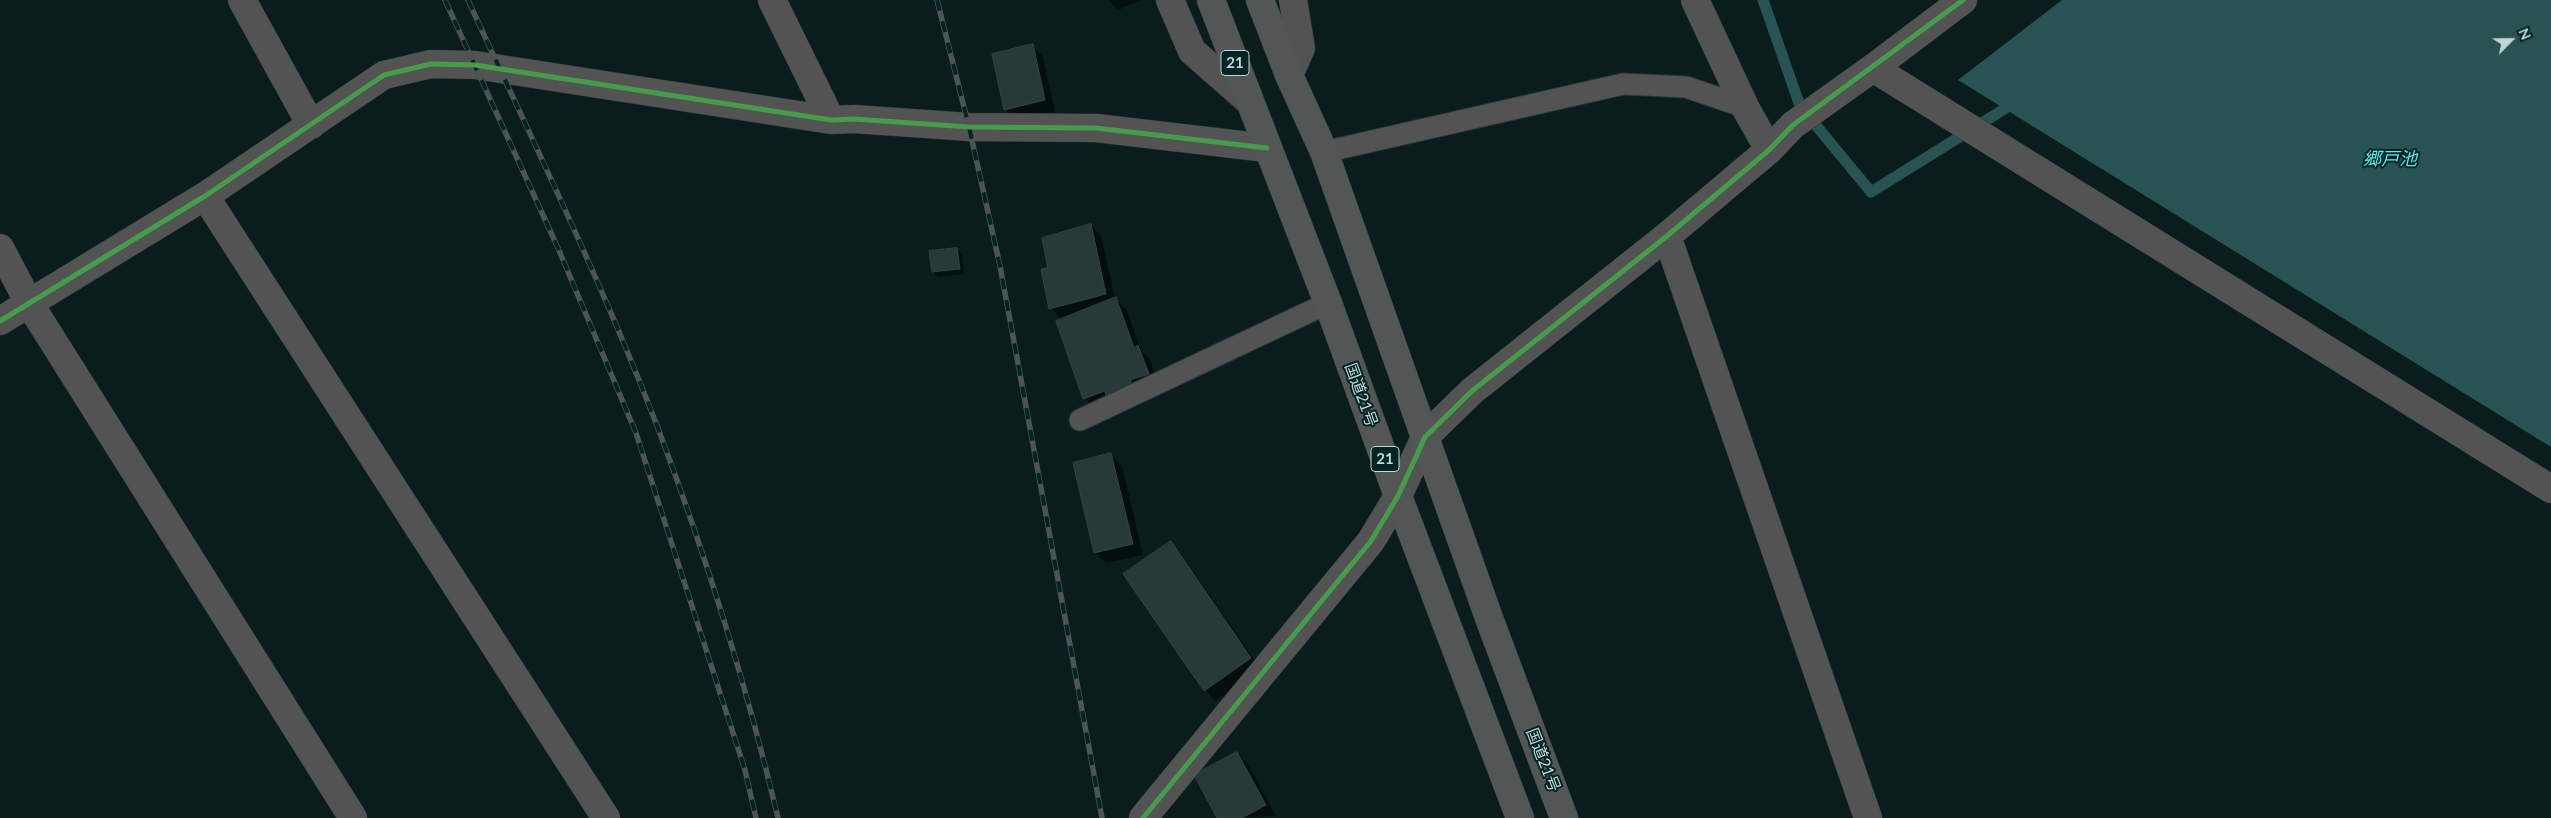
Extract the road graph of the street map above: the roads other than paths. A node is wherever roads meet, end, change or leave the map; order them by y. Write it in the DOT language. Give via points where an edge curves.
graph roads {
  1 [pos="242,0"];
  2 [pos="772,0"];
  3 [pos="1170,0"];
  4 [pos="1293,0"];
  5 [pos="1695,0"];
  6 [pos="1963,0"];
  7 [pos="1216,12"];
  8 [pos="1264,12"];
  9 [pos="1873,68"];
  10 [pos="1289,75"];
  11 [pos="1249,101"];
  12 [pos="1745,107"];
  13 [pos="831,120"];
  14 [pos="311,125"];
  15 [pos="1267,148"];
  16 [pos="1769,150"];
  17 [pos="1324,152"];
  18 [pos="205,196"];
  19 [pos="1667,236"];
  20 [pos="0,248"];
  21 [pos="28,303"];
  22 [pos="1328,303"];
  23 [pos="0,320"];
  24 [pos="1080,420"];
  25 [pos="1425,437"];
  26 [pos="2551,489"];
  27 [pos="1398,496"];
  28 [pos="1144,817"];
  29 [pos="353,818"];
  30 [pos="606,818"];
  31 [pos="1520,818"];
  32 [pos="1564,818"];
  33 [pos="1868,818"];
  1 -- 14 [label="street"];
  2 -- 13 [label="street"];
  3 -- 11 [label="street" via="1192,51"];
  4 -- 10 [label="street" via="1301,48"];
  5 -- 12 [label="street"];
  6 -- 9 [label="street"];
  7 -- 11 [label="highway, 国道21号 / 21"];
  8 -- 10 [label="highway, 国道21号"];
  9 -- 16 [label="street" via="1793,125"];
  9 -- 26 [label="street"];
  10 -- 17 [label="highway, 国道21号"];
  11 -- 15 [label="highway, 国道21号 / 21"];
  12 -- 16 [label="street"];
  12 -- 17 [label="lane" via="1686,87 1623,84"];
  13 -- 14 [label="street" via="499,68 431,64 384,74"];
  13 -- 15 [label="street" via="969,127 1096,128"];
  14 -- 18 [label="street"];
  15 -- 22 [label="highway, 国道21号 / 21"];
  16 -- 19 [label="street"];
  17 -- 25 [label="highway, 国道21号"];
  18 -- 21 [label="street"];
  18 -- 30 [label="street"];
  19 -- 25 [label="street" via="1472,391"];
  19 -- 33 [label="street"];
  20 -- 21 [label="street"];
  21 -- 23 [label="street"];
  21 -- 29 [label="street"];
  22 -- 24 [label="lane"];
  22 -- 27 [label="highway, 国道21号 / 21"];
  25 -- 27 [label="street"];
  25 -- 32 [label="highway, 国道21号"];
  27 -- 28 [label="street" via="1371,541"];
  27 -- 31 [label="highway, 国道21号 / 21"];
}
